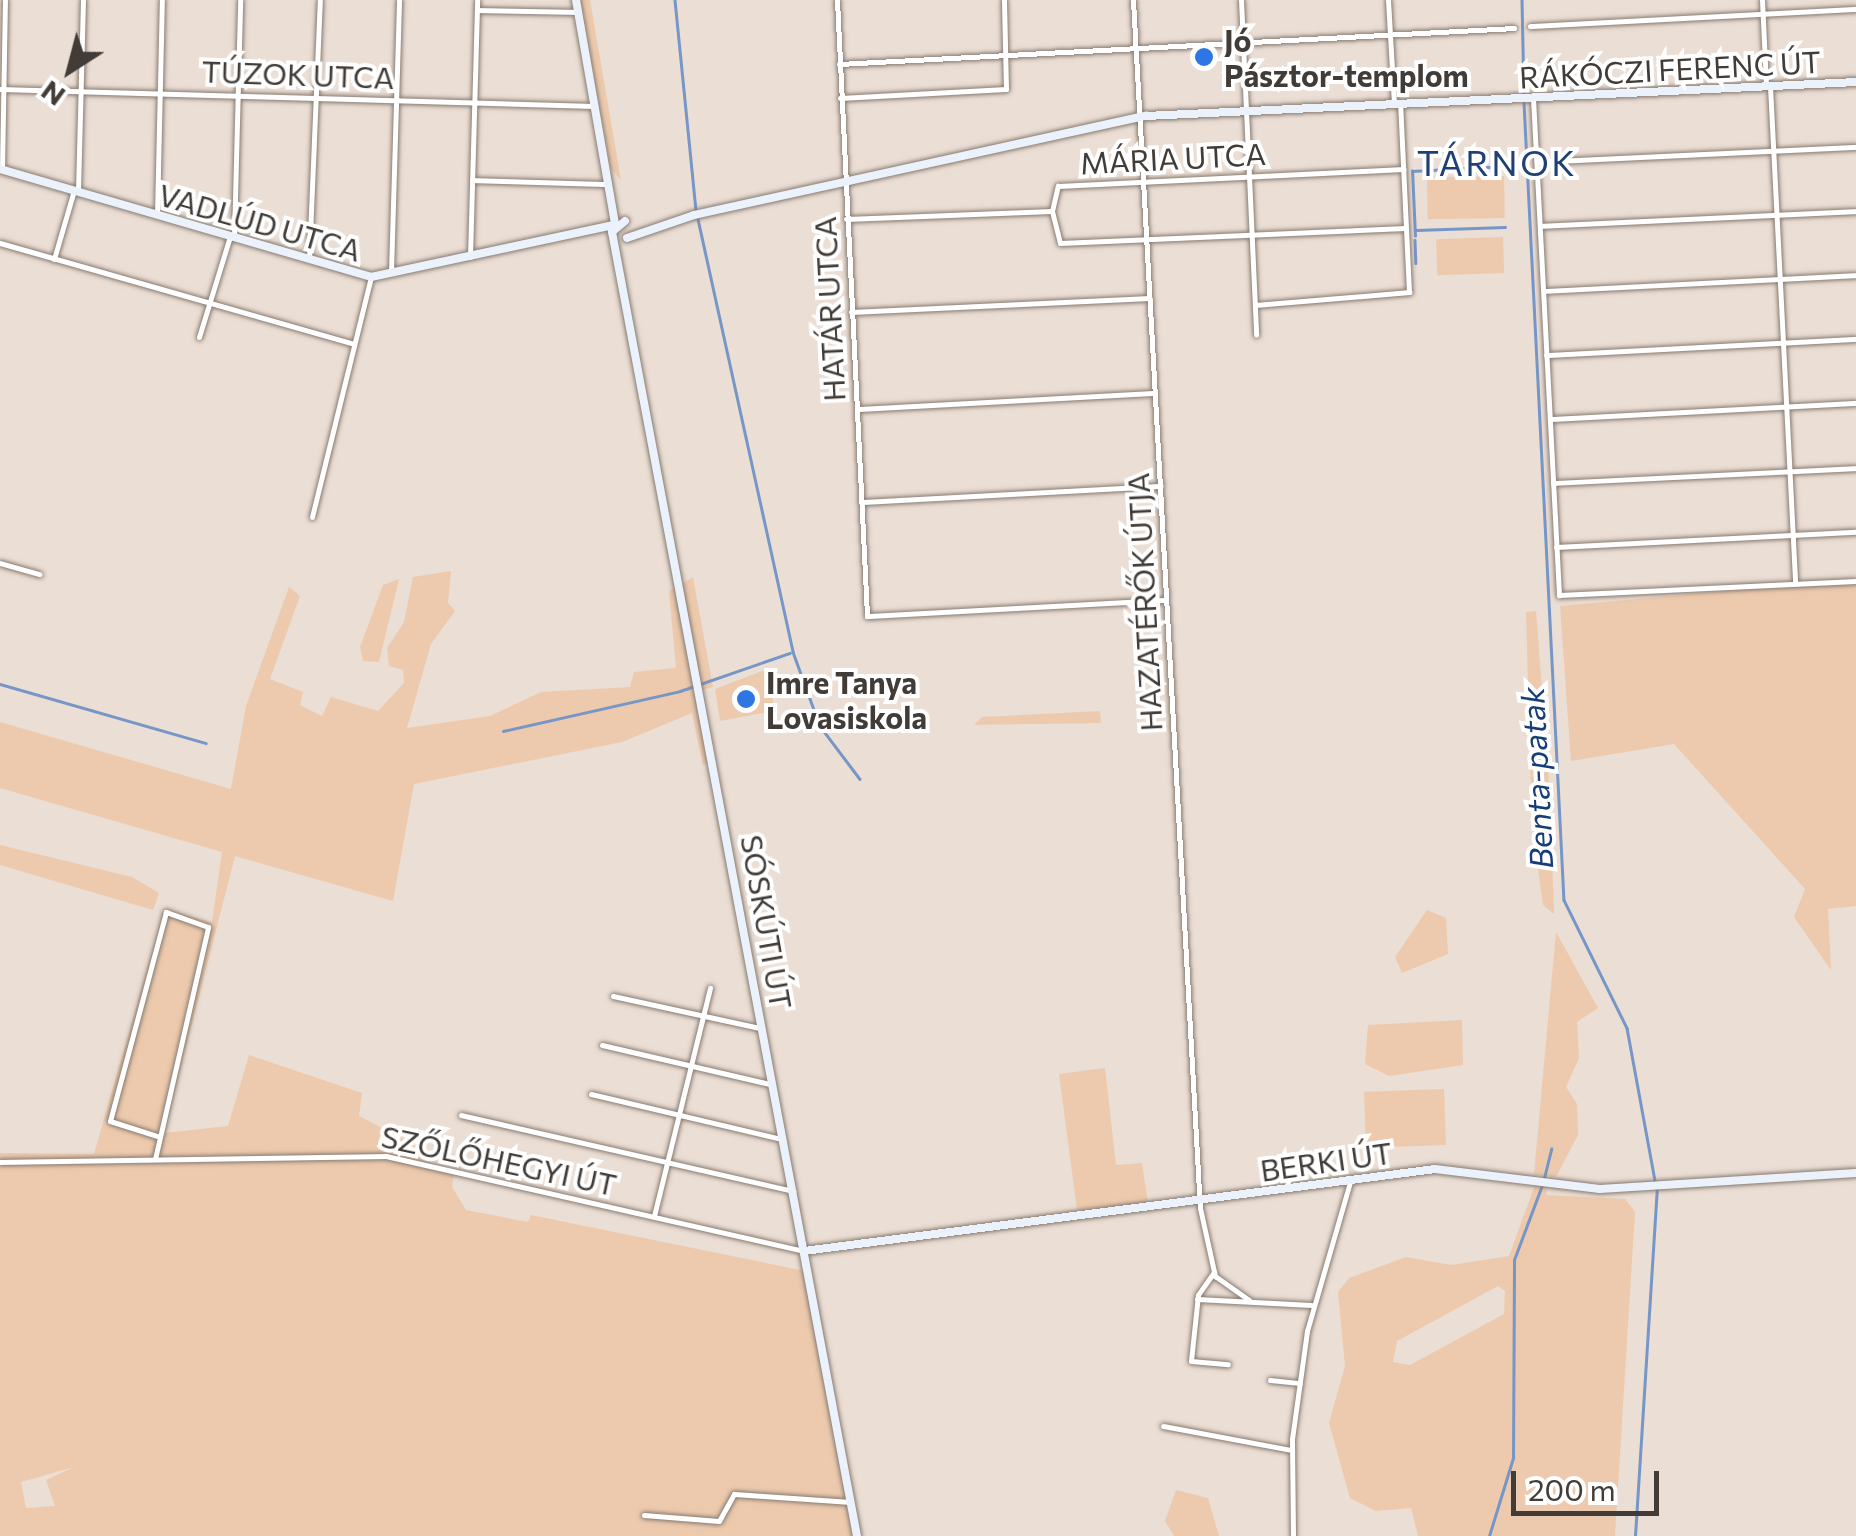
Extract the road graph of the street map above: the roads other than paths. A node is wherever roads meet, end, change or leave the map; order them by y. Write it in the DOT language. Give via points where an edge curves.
graph roads {
  1 [pos="5,0"];
  2 [pos="83,0"];
  3 [pos="162,0"];
  4 [pos="240,0"];
  5 [pos="320,0"];
  6 [pos="398,0"];
  7 [pos="477,0"];
  8 [pos="576,0"];
  9 [pos="837,0"];
  10 [pos="1004,0"];
  11 [pos="1132,0"];
  12 [pos="1241,0"];
  13 [pos="1388,0"];
  14 [pos="1762,0"];
  15 [pos="477,10"];
  16 [pos="1856,10"];
  17 [pos="578,12"];
  18 [pos="1763,14"];
  19 [pos="1530,26"];
  20 [pos="1514,28"];
  21 [pos="1390,34"];
  22 [pos="1243,42"];
  23 [pos="1136,47"];
  24 [pos="1008,55"];
  25 [pos="839,64"];
  26 [pos="1856,82"];
  27 [pos="1768,86"];
  28 [pos="2,89"];
  29 [pos="81,90"];
  30 [pos="160,92"];
  31 [pos="238,94"];
  32 [pos="316,96"];
  33 [pos="840,98"];
  34 [pos="1534,98"];
  35 [pos="396,99"];
  36 [pos="474,102"];
  37 [pos="1397,104"];
  38 [pos="594,106"];
  39 [pos="1247,111"];
  40 [pos="1140,118"];
  41 [pos="1856,147"];
  42 [pos="1774,151"];
  43 [pos="1537,162"];
  44 [pos="1,169"];
  45 [pos="1404,169"];
  46 [pos="1250,176"];
  47 [pos="472,180"];
  48 [pos="844,182"];
  49 [pos="1144,182"];
  50 [pos="610,184"];
  51 [pos="76,191"];
  52 [pos="1052,210"];
  53 [pos="1856,210"];
  54 [pos="698,214"];
  55 [pos="1777,214"];
  56 [pos="156,215"];
  57 [pos="846,219"];
  58 [pos="1540,226"];
  59 [pos="1406,228"];
  60 [pos="621,230"];
  61 [pos="1253,235"];
  62 [pos="232,237"];
  63 [pos="1147,240"];
  64 [pos="0,242"];
  65 [pos="470,258"];
  66 [pos="310,259"];
  67 [pos="54,260"];
  68 [pos="391,275"];
  69 [pos="1856,275"];
  70 [pos="372,277"];
  71 [pos="1780,279"];
  72 [pos="1543,291"];
  73 [pos="1150,298"];
  74 [pos="210,302"];
  75 [pos="1254,305"];
  76 [pos="851,312"];
  77 [pos="1256,335"];
  78 [pos="198,337"];
  79 [pos="1856,339"];
  80 [pos="1783,343"];
  81 [pos="354,344"];
  82 [pos="1546,355"];
  83 [pos="1155,393"];
  84 [pos="1856,404"];
  85 [pos="1786,407"];
  86 [pos="857,409"];
  87 [pos="1550,419"];
  88 [pos="1856,468"];
  89 [pos="1790,472"];
  90 [pos="1553,483"];
  91 [pos="1161,486"];
  92 [pos="861,502"];
  93 [pos="312,517"];
  94 [pos="1856,532"];
  95 [pos="1793,536"];
  96 [pos="1556,547"];
  97 [pos="0,562"];
  98 [pos="39,574"];
  99 [pos="1856,580"];
  100 [pos="1796,584"];
  101 [pos="1167,600"];
  102 [pos="710,988"];
  103 [pos="613,996"];
  104 [pos="702,1018"];
  105 [pos="763,1027"];
  106 [pos="602,1045"];
  107 [pos="690,1066"];
  108 [pos="773,1083"];
  109 [pos="590,1094"];
  110 [pos="461,1115"];
  111 [pos="678,1115"];
  112 [pos="157,1136"];
  113 [pos="784,1139"];
  114 [pos="155,1159"];
  115 [pos="0,1162"];
  116 [pos="667,1164"];
  117 [pos="1856,1174"];
  118 [pos="1350,1181"];
  119 [pos="793,1191"];
  120 [pos="1200,1201"];
  121 [pos="654,1216"];
  122 [pos="804,1252"];
  123 [pos="1214,1272"];
  124 [pos="1197,1299"];
  125 [pos="1249,1300"];
  126 [pos="1312,1305"];
  127 [pos="1228,1364"];
  128 [pos="1270,1380"];
  129 [pos="1300,1383"];
  130 [pos="1163,1426"];
  131 [pos="1292,1450"];
  132 [pos="851,1502"];
  133 [pos="644,1515"];
  134 [pos="857,1536"];
  135 [pos="1293,1536"];
  1 -- 28 [label="street"];
  2 -- 29 [label="street"];
  3 -- 30 [label="street"];
  4 -- 31 [label="street"];
  5 -- 32 [label="street"];
  6 -- 35 [label="street"];
  7 -- 15 [label="street"];
  8 -- 17 [label="street, SÓSKÚTI ÚT"];
  9 -- 25 [label="street, HATÁR UTCA"];
  10 -- 24 [label="street"];
  11 -- 23 [label="street, HAZATÉRŐK ÚTJA"];
  12 -- 22 [label="street"];
  13 -- 21 [label="street"];
  14 -- 18 [label="street"];
  15 -- 17 [label="street"];
  15 -- 36 [label="street"];
  16 -- 18 [label="street"];
  17 -- 38 [label="street, SÓSKÚTI ÚT"];
  18 -- 19 [label="street"];
  18 -- 27 [label="street"];
  20 -- 21 [label="street"];
  21 -- 22 [label="street"];
  21 -- 37 [label="street"];
  22 -- 23 [label="street"];
  22 -- 39 [label="street"];
  23 -- 24 [label="street"];
  23 -- 40 [label="street, HAZATÉRŐK ÚTJA"];
  24 -- 25 [label="street"];
  24 -- 33 [label="street" via="1008,87"];
  25 -- 33 [label="street, HATÁR UTCA"];
  26 -- 27 [label="street, RÁKÓCZI FERENC ÚT"];
  27 -- 34 [label="street, RÁKÓCZI FERENC ÚT"];
  27 -- 42 [label="street"];
  28 -- 29 [label="street, TÚZOK UTCA"];
  28 -- 44 [label="street"];
  29 -- 30 [label="street, TÚZOK UTCA"];
  29 -- 51 [label="street"];
  30 -- 31 [label="street, TÚZOK UTCA"];
  30 -- 56 [label="street"];
  31 -- 32 [label="street, TÚZOK UTCA"];
  31 -- 62 [label="street"];
  32 -- 35 [label="street, TÚZOK UTCA"];
  32 -- 66 [label="street"];
  33 -- 48 [label="street, HATÁR UTCA"];
  34 -- 37 [label="street, RÁKÓCZI FERENC ÚT"];
  34 -- 43 [label="street"];
  35 -- 36 [label="street, TÚZOK UTCA"];
  35 -- 68 [label="street"];
  36 -- 38 [label="street, TÚZOK UTCA"];
  36 -- 47 [label="street"];
  37 -- 39 [label="street, RÁKÓCZI FERENC ÚT"];
  37 -- 45 [label="street"];
  38 -- 50 [label="street, SÓSKÚTI ÚT"];
  39 -- 40 [label="street, RÁKÓCZI FERENC ÚT"];
  39 -- 46 [label="street"];
  40 -- 48 [label="street, RÁKÓCZI FERENC ÚT"];
  40 -- 49 [label="street, HAZATÉRŐK ÚTJA"];
  41 -- 42 [label="street"];
  42 -- 43 [label="street"];
  42 -- 55 [label="street"];
  43 -- 58 [label="street"];
  44 -- 51 [label="street, VADLÚD UTCA"];
  45 -- 46 [label="street, MÁRIA UTCA"];
  45 -- 59 [label="street"];
  46 -- 49 [label="street, MÁRIA UTCA"];
  46 -- 61 [label="street"];
  47 -- 50 [label="street"];
  47 -- 65 [label="street"];
  48 -- 54 [label="street, RÁKÓCZI FERENC ÚT"];
  48 -- 57 [label="street, HATÁR UTCA"];
  49 -- 52 [label="street, MÁRIA UTCA" via="1055,187"];
  49 -- 63 [label="street, HAZATÉRŐK ÚTJA"];
  50 -- 60 [label="street, SÓSKÚTI ÚT"];
  51 -- 56 [label="street, VADLÚD UTCA"];
  51 -- 67 [label="street"];
  52 -- 57 [label="street, MÁRIA UTCA"];
  52 -- 63 [label="street" via="1057,243"];
  53 -- 55 [label="street"];
  54 -- 60 [label="street, VADLÚD UTCA"];
  55 -- 58 [label="street"];
  55 -- 71 [label="street"];
  56 -- 62 [label="street, VADLÚD UTCA"];
  57 -- 76 [label="street, HATÁR UTCA"];
  58 -- 72 [label="street"];
  59 -- 61 [label="street"];
  59 -- 75 [label="street" via="1409,292"];
  60 -- 65 [label="street, VADLÚD UTCA"];
  60 -- 105 [label="street, SÓSKÚTI ÚT"];
  61 -- 63 [label="street"];
  61 -- 75 [label="street"];
  62 -- 66 [label="street, VADLÚD UTCA"];
  62 -- 74 [label="street"];
  63 -- 73 [label="street, HAZATÉRŐK ÚTJA"];
  64 -- 67 [label="street"];
  65 -- 68 [label="street, VADLÚD UTCA"];
  66 -- 70 [label="street, VADLÚD UTCA"];
  67 -- 74 [label="street"];
  68 -- 70 [label="street, VADLÚD UTCA"];
  69 -- 71 [label="street"];
  70 -- 81 [label="street"];
  71 -- 72 [label="street"];
  71 -- 80 [label="street"];
  72 -- 82 [label="street"];
  73 -- 76 [label="street"];
  73 -- 83 [label="street, HAZATÉRŐK ÚTJA"];
  74 -- 78 [label="street"];
  74 -- 81 [label="street"];
  75 -- 77 [label="street"];
  76 -- 86 [label="street, HATÁR UTCA"];
  79 -- 80 [label="street"];
  80 -- 82 [label="street"];
  80 -- 85 [label="street"];
  81 -- 93 [label="street"];
  82 -- 87 [label="street"];
  83 -- 86 [label="street"];
  83 -- 91 [label="street, HAZATÉRŐK ÚTJA"];
  84 -- 85 [label="street"];
  85 -- 87 [label="street"];
  85 -- 89 [label="street"];
  86 -- 92 [label="street, HATÁR UTCA"];
  87 -- 90 [label="street"];
  88 -- 89 [label="street"];
  89 -- 90 [label="street"];
  89 -- 95 [label="street"];
  90 -- 96 [label="street"];
  91 -- 92 [label="street"];
  91 -- 101 [label="street, HAZATÉRŐK ÚTJA"];
  92 -- 101 [label="street, HATÁR UTCA" via="866,616"];
  94 -- 95 [label="street"];
  95 -- 96 [label="street"];
  95 -- 100 [label="street"];
  96 -- 100 [label="street" via="1558,596"];
  97 -- 98 [label="street"];
  99 -- 100 [label="street"];
  101 -- 120 [label="street, HAZATÉRŐK ÚTJA"];
  102 -- 104 [label="street"];
  103 -- 104 [label="street"];
  104 -- 105 [label="street"];
  104 -- 107 [label="street"];
  105 -- 108 [label="street, SÓSKÚTI ÚT"];
  106 -- 107 [label="street"];
  107 -- 108 [label="street"];
  107 -- 111 [label="street"];
  108 -- 113 [label="street, SÓSKÚTI ÚT"];
  109 -- 111 [label="street"];
  110 -- 116 [label="street"];
  111 -- 113 [label="street"];
  111 -- 116 [label="street"];
  112 -- 112 [label="street" via="110,1117 162,913 208,927"];
  112 -- 114 [label="street"];
  113 -- 119 [label="street, SÓSKÚTI ÚT"];
  114 -- 115 [label="street, SZŐLŐHEGYI ÚT"];
  114 -- 121 [label="street, SZŐLŐHEGYI ÚT" via="386,1156"];
  116 -- 119 [label="street"];
  116 -- 121 [label="street"];
  117 -- 118 [label="street, BERKI ÚT" via="1582,1188 1444,1169"];
  118 -- 120 [label="street, BERKI ÚT"];
  118 -- 126 [label="street"];
  119 -- 122 [label="street, SÓSKÚTI ÚT"];
  120 -- 122 [label="street, BERKI ÚT"];
  120 -- 123 [label="street, HAZATÉRŐK ÚTJA"];
  121 -- 122 [label="street, SZŐLŐHEGYI ÚT"];
  122 -- 132 [label="street, SÓSKÚTI ÚT"];
  123 -- 124 [label="street"];
  123 -- 125 [label="street"];
  124 -- 125 [label="street"];
  124 -- 127 [label="street" via="1191,1361"];
  125 -- 126 [label="street"];
  126 -- 129 [label="street"];
  128 -- 129 [label="street"];
  129 -- 131 [label="street"];
  130 -- 131 [label="street"];
  131 -- 135 [label="street"];
  132 -- 133 [label="street" via="734,1494 719,1521"];
  132 -- 134 [label="street, SÓSKÚTI ÚT"];
}
